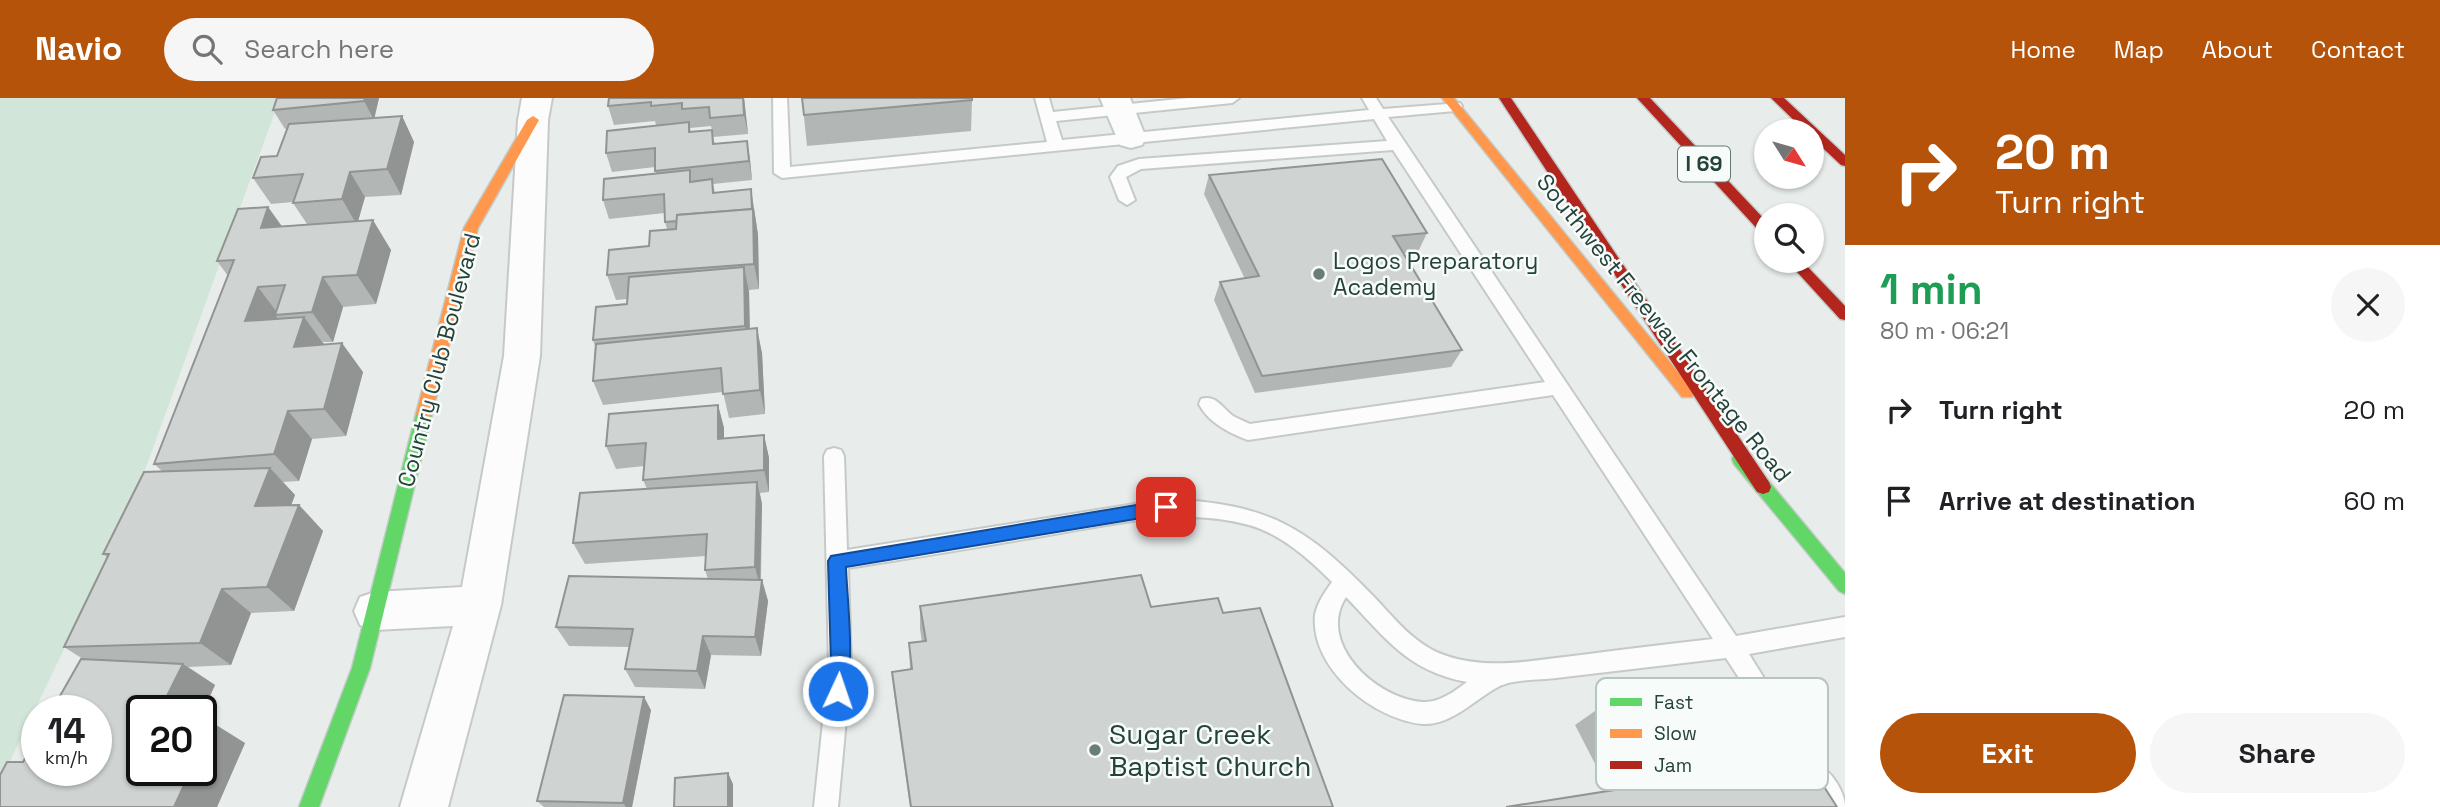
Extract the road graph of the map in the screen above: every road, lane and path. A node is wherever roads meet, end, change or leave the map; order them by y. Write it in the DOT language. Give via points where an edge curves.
graph roads {
  1 [pos="780,98"];
  2 [pos="1042,98"];
  3 [pos="1232,98"];
  4 [pos="1506,98"];
  5 [pos="1643,98"];
  6 [pos="1777,98"];
  7 [pos="1452,102"];
  8 [pos="1117,104"];
  9 [pos="1374,106"];
  10 [pos="535,109"];
  11 [pos="1048,117"];
  12 [pos="1131,138"];
  13 [pos="1397,145"];
  14 [pos="1056,146"];
  15 [pos="1845,162"];
  16 [pos="1128,200"];
  17 [pos="1754,217"];
  18 [pos="1805,273"];
  19 [pos="1845,315"];
  20 [pos="1559,387"];
  21 [pos="1208,404"];
  22 [pos="834,456"];
  23 [pos="1763,487"];
  24 [pos="837,561"];
  25 [pos="1344,581"];
  26 [pos="1845,586"];
  27 [pos="480,605"];
  28 [pos="375,611"];
  29 [pos="1845,627"];
  30 [pos="1732,647"];
  31 [pos="1496,675"];
  32 [pos="1752,678"];
  33 [pos="1826,790"];
  34 [pos="309,807"];
  35 [pos="424,807"];
  36 [pos="826,807"];
  37 [pos="1837,807"];
  1 -- 14 [label="lane" via="782,173"];
  2 -- 11 [label="lane"];
  3 -- 8 [label="lane"];
  4 -- 23 [label="main road"];
  5 -- 17 [label="main road, I 69"];
  6 -- 15 [label="main road"];
  7 -- 9 [label="lane"];
  7 -- 23 [label="main road, Southwest Freeway Frontage Road"];
  8 -- 11 [label="lane"];
  8 -- 12 [label="street"];
  9 -- 12 [label="lane"];
  9 -- 13 [label="lane"];
  10 -- 27 [label="street, Country Club Boulevard" via="522,356"];
  10 -- 28 [label="main road, Country Club Boulevard" via="471,228"];
  11 -- 14 [label="lane"];
  12 -- 14 [label="lane"];
  13 -- 16 [label="lane" via="1139,164 1118,177"];
  13 -- 20 [label="lane"];
  18 -- 19 [label="main road"];
  20 -- 21 [label="lane" via="1248,432 1226,421"];
  20 -- 30 [label="lane"];
  22 -- 24 [label="lane"];
  23 -- 26 [label="main road, Southwest Freeway Frontage Road"];
  24 -- 25 [label="lane" via="1166,507 1237,514 1273,525"];
  24 -- 36 [label="lane" via="840,664"];
  25 -- 31 [label="lane" via="1412,650 1462,673"];
  25 -- 31 [label="lane" via="1326,613 1328,639 1341,666 1364,690 1424,713 1451,704"];
  27 -- 28 [label="street"];
  27 -- 35 [label="street, Country Club Boulevard"];
  28 -- 34 [label="main road, Country Club Boulevard" via="361,668"];
  29 -- 30 [label="lane"];
  30 -- 31 [label="lane"];
  30 -- 32 [label="lane"];
  33 -- 37 [label="lane"];
}
